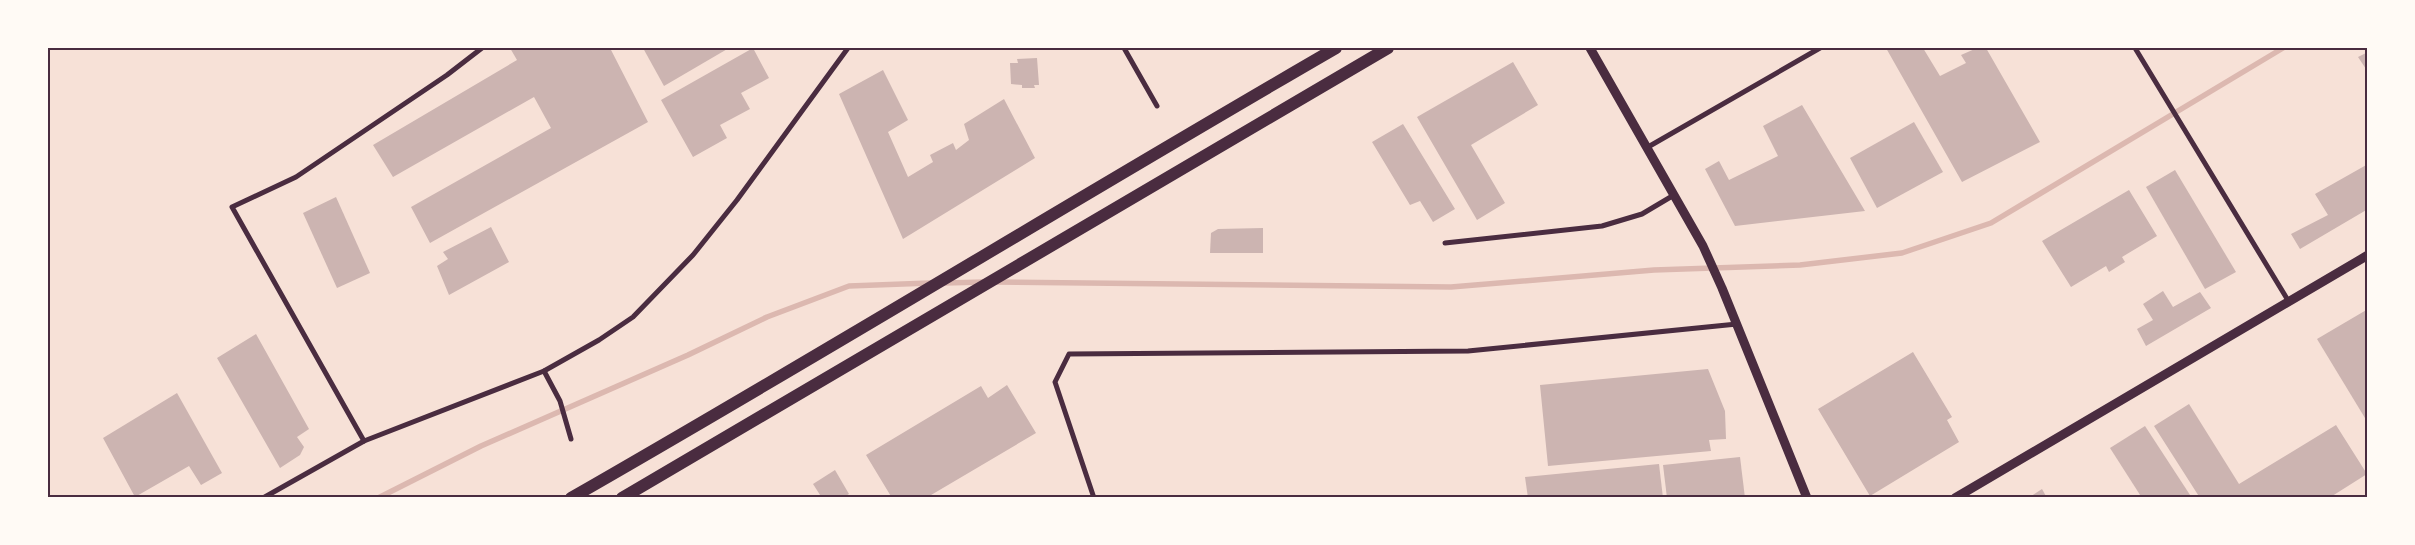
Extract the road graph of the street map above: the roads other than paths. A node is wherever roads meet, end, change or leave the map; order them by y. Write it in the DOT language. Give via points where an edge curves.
graph roads {
  1 [pos="482,48"];
  2 [pos="848,48"];
  3 [pos="1124,48"];
  4 [pos="1336,48"];
  5 [pos="1388,48"];
  6 [pos="1590,48"];
  7 [pos="1820,48"];
  8 [pos="2135,48"];
  9 [pos="1157,106"];
  10 [pos="1648,147"];
  11 [pos="1675,195"];
  12 [pos="1445,243"];
  13 [pos="2368,255"];
  14 [pos="2290,302"];
  15 [pos="1737,324"];
  16 [pos="544,371"];
  17 [pos="571,439"];
  18 [pos="364,441"];
  19 [pos="263,498"];
  20 [pos="571,498"];
  21 [pos="622,498"];
  22 [pos="1094,498"];
  23 [pos="1806,498"];
  24 [pos="1955,498"];
  1 -- 18 [label="street" via="296,177 232,207"];
  2 -- 16 [label="street" via="768,160 693,255 662,288 632,317"];
  3 -- 9 [label="street"];
  4 -- 20 [label="main road"];
  5 -- 21 [label="main road"];
  6 -- 10 [label="street"];
  7 -- 10 [label="street"];
  8 -- 14 [label="street"];
  10 -- 11 [label="street"];
  11 -- 12 [label="street" via="1642,214 1602,226"];
  11 -- 15 [label="street" via="1703,246"];
  13 -- 14 [label="street"];
  14 -- 24 [label="street"];
  15 -- 22 [label="street" via="1468,351 1069,354 1055,382"];
  15 -- 23 [label="street"];
  16 -- 17 [label="street" via="560,401"];
  16 -- 18 [label="street"];
  18 -- 19 [label="street"];
}
